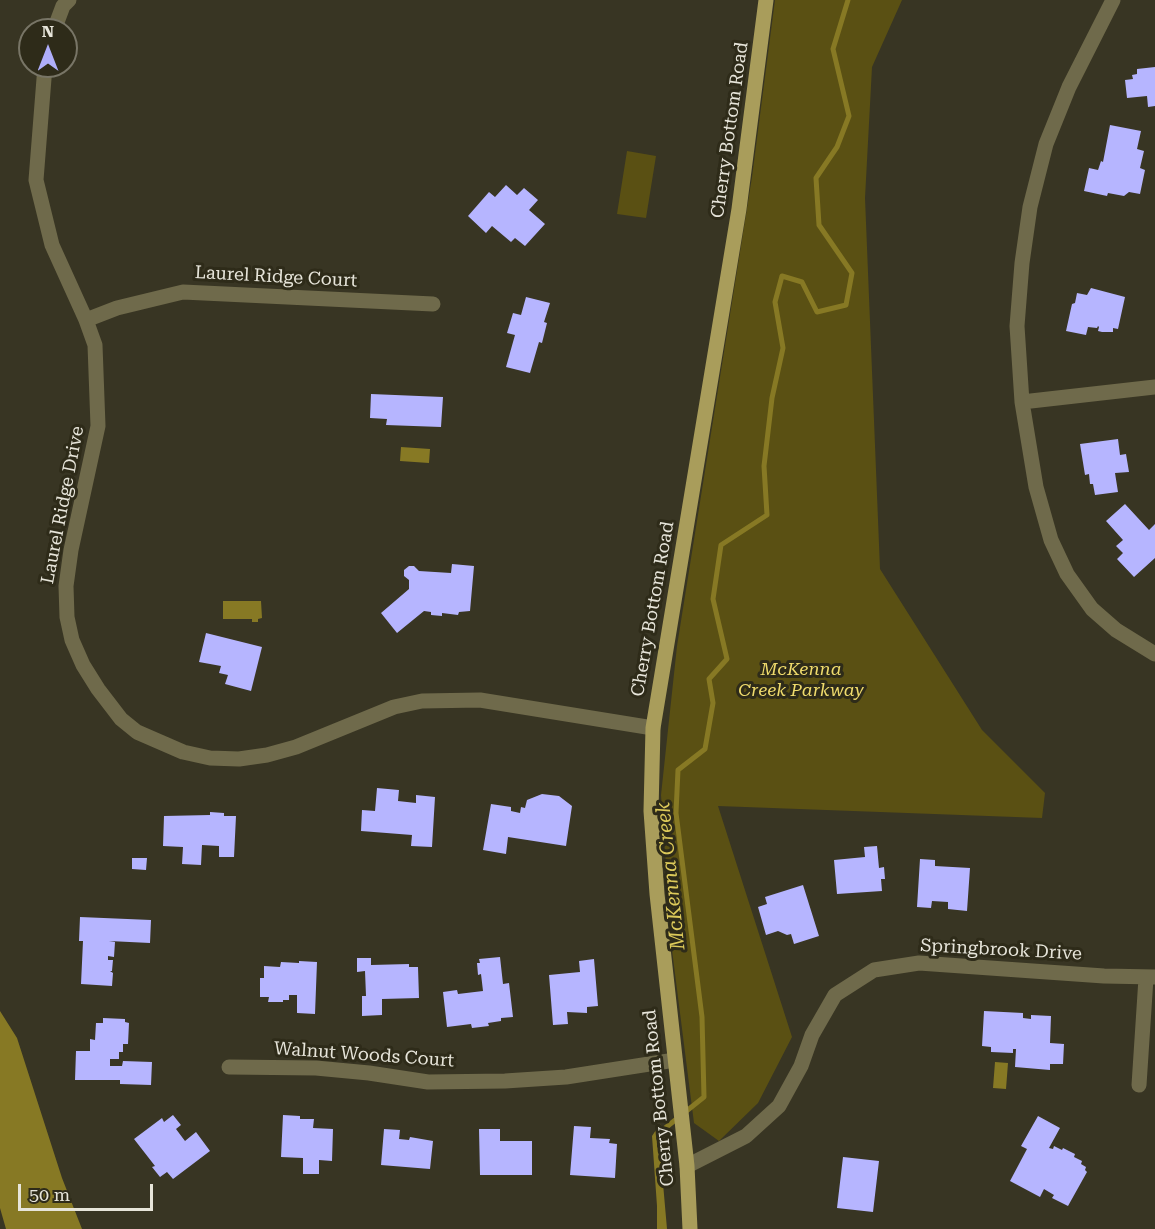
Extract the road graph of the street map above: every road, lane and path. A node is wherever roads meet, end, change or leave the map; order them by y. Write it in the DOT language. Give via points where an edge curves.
graph roads {
  1 [pos="766,0"];
  2 [pos="1113,0"];
  3 [pos="62,2"];
  4 [pos="57,18"];
  5 [pos="44,78"];
  6 [pos="433,304"];
  7 [pos="86,320"];
  8 [pos="1155,387"];
  9 [pos="1022,402"];
  10 [pos="1155,654"];
  11 [pos="653,728"];
  12 [pos="1150,977"];
  13 [pos="675,1060"];
  14 [pos="229,1067"];
  15 [pos="1139,1085"];
  16 [pos="687,1166"];
  17 [pos="690,1229"];
  1 -- 11 [label="main road, Cherry Bottom Road" via="739,209"];
  2 -- 9 [label="street" via="1050,134 1030,207 1017,326"];
  3 -- 4 [label="street"];
  5 -- 7 [label="street, Laurel Ridge Drive" via="36,180 52,245"];
  6 -- 7 [label="street, Laurel Ridge Court" via="183,292"];
  7 -- 11 [label="street, Laurel Ridge Drive" via="94,345 99,426 71,550 67,617 72,639 94,684 121,719 137,732 183,752 239,759 296,747 394,707 449,699 512,704"];
  8 -- 9 [label="street"];
  9 -- 10 [label="street" via="1036,487 1051,540 1067,574 1092,609 1116,630"];
  11 -- 13 [label="main road, Cherry Bottom Road" via="651,811"];
  12 -- 15 [label="street"];
  12 -- 16 [label="street, Springbrook Drive" via="919,963 874,970 835,995 779,1106 746,1136"];
  13 -- 14 [label="street, Walnut Woods Court" via="566,1077 506,1081 428,1082 316,1068"];
  13 -- 16 [label="main road, Cherry Bottom Road"];
  16 -- 17 [label="main road, Cherry Bottom Road"];
}
